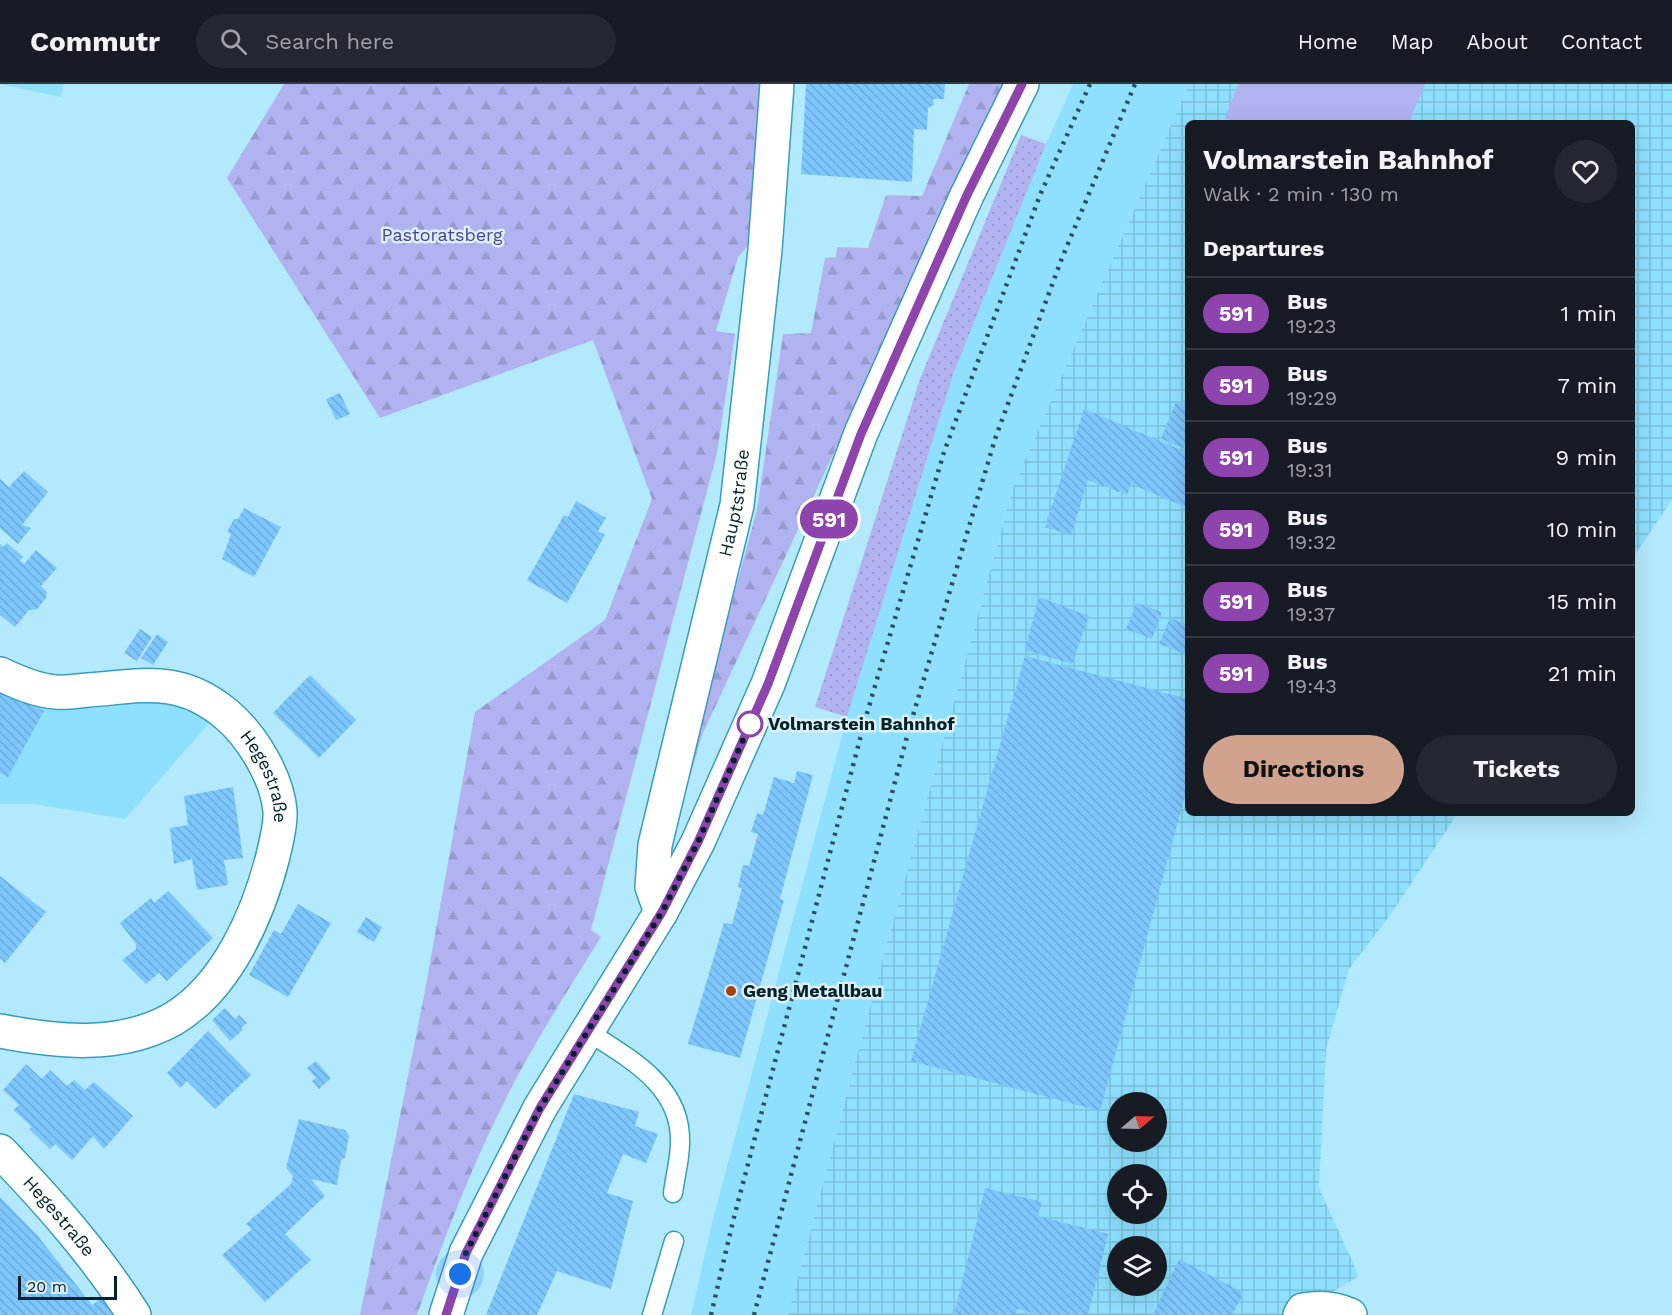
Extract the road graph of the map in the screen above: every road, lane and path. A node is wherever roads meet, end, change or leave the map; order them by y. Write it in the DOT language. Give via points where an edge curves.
graph roads {
  1 [pos="777,84"];
  2 [pos="1022,84"];
  3 [pos="0,674"];
  4 [pos="662,912"];
  5 [pos="0,1030"];
  6 [pos="587,1031"];
  7 [pos="0,1151"];
  8 [pos="673,1193"];
  9 [pos="674,1241"];
  10 [pos="1302,1313"];
  11 [pos="134,1315"];
  12 [pos="446,1315"];
  13 [pos="652,1315"];
  14 [pos="1350,1315"];
  1 -- 4 [label="street, Hauptstraße" via="765,250 737,505 655,845 652,887"];
  2 -- 4 [label="street" via="967,195 861,434 768,684 698,842"];
  3 -- 5 [label="street, Hegestraße" via="56,692 152,685 178,687 197,695 226,714 258,754 271,776 280,814 267,877 244,936 214,983 181,1013 153,1028 92,1042"];
  4 -- 6 [label="street"];
  6 -- 8 [label="lane" via="648,1071 674,1109 680,1143"];
  6 -- 12 [label="street" via="540,1108 466,1253"];
  7 -- 11 [label="street, Hegestraße" via="64,1220"];
  9 -- 13 [label="lane"];
  10 -- 14 [label="street" via="1318,1307"];
}
